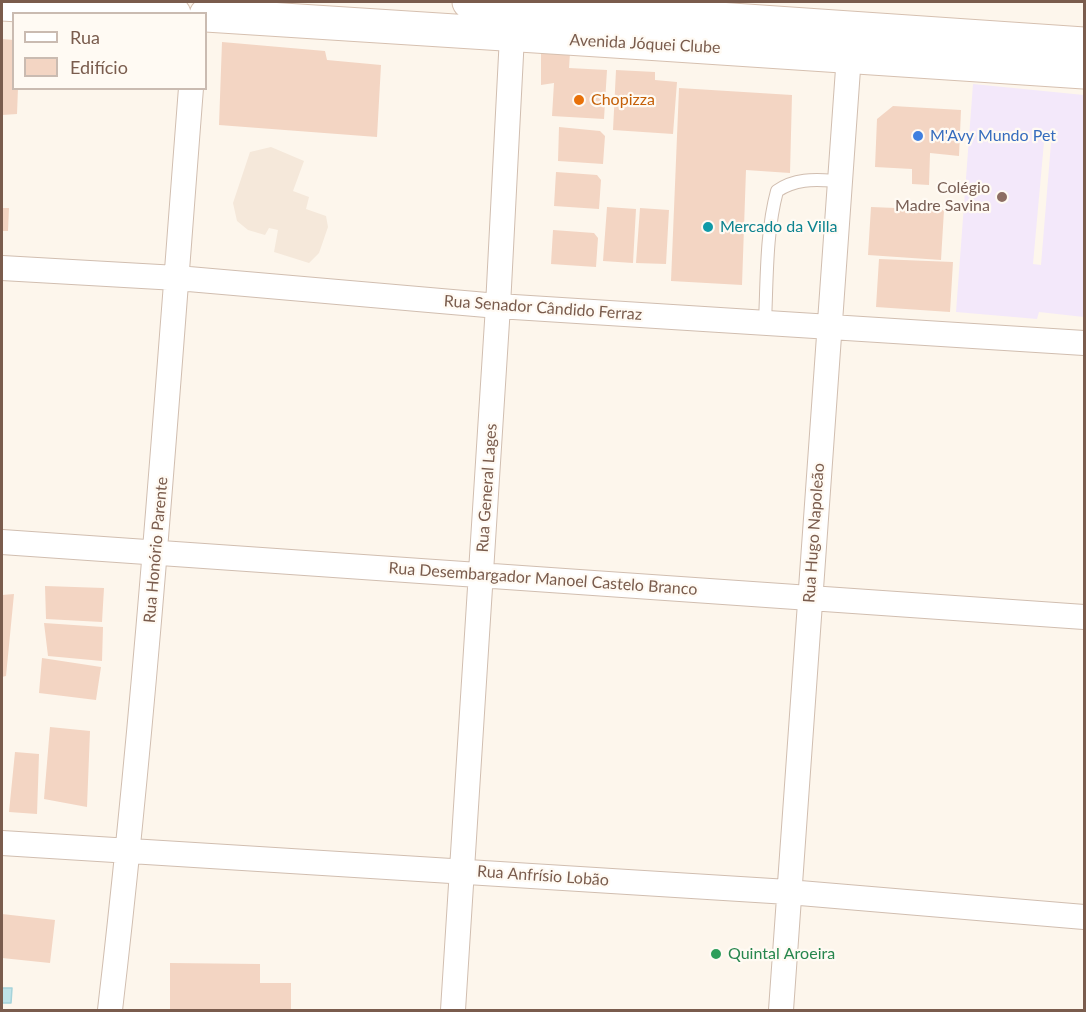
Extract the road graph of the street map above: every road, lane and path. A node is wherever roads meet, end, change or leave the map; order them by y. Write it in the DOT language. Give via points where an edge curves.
graph roads {
  1 [pos="469,2"];
  2 [pos="2,4"];
  3 [pos="140,12"];
  4 [pos="207,15"];
  5 [pos="512,36"];
  6 [pos="848,41"];
  7 [pos="1084,45"];
  8 [pos="1084,72"];
  9 [pos="191,90"];
  10 [pos="840,181"];
  11 [pos="2,268"];
  12 [pos="177,278"];
  13 [pos="498,306"];
  14 [pos="765,322"];
  15 [pos="830,326"];
  16 [pos="1084,343"];
  17 [pos="2,542"];
  18 [pos="156,551"];
  19 [pos="481,575"];
  20 [pos="809,597"];
  21 [pos="1084,617"];
  22 [pos="2,843"];
  23 [pos="129,850"];
  24 [pos="463,871"];
  25 [pos="788,892"];
  26 [pos="1084,917"];
  27 [pos="110,1011"];
  28 [pos="453,1011"];
  29 [pos="781,1011"];
  1 -- 6 [label="main road, Avenida Jóquei Clube"];
  2 -- 3 [label="main road"];
  4 -- 5 [label="main road, Avenida Jóquei Clube"];
  5 -- 6 [label="main road, Avenida Jóquei Clube"];
  5 -- 13 [label="street, Rua General Lages"];
  6 -- 7 [label="main road, Avenida Jóquei Clube"];
  6 -- 8 [label="main road, Avenida Jóquei Clube"];
  6 -- 10 [label="street, Rua Hugo Napoleão"];
  9 -- 12 [label="street, Rua Honório Parente"];
  10 -- 14 [label="lane" via="802,180 777,190"];
  10 -- 15 [label="street, Rua Hugo Napoleão"];
  11 -- 12 [label="street, Rua Senador Cândido Ferraz"];
  12 -- 13 [label="street, Rua Senador Cândido Ferraz"];
  12 -- 18 [label="street, Rua Honório Parente"];
  13 -- 14 [label="street, Rua Senador Cândido Ferraz"];
  13 -- 19 [label="street, Rua General Lages"];
  14 -- 15 [label="street, Rua Senador Cândido Ferraz"];
  15 -- 16 [label="street, Rua Senador Cândido Ferraz"];
  15 -- 20 [label="street, Rua Hugo Napoleão"];
  17 -- 18 [label="street, Rua Desembargador Manoel Castelo Branco"];
  18 -- 19 [label="street, Rua Desembargador Manoel Castelo Branco"];
  18 -- 23 [label="street, Rua Honório Parente"];
  19 -- 20 [label="street, Rua Desembargador Manoel Castelo Branco"];
  19 -- 24 [label="street, Rua General Lages"];
  20 -- 21 [label="street, Rua Desembargador Manoel Castelo Branco"];
  20 -- 25 [label="street, Rua Hugo Napoleão"];
  22 -- 23 [label="street, Rua Anfrísio Lobão"];
  23 -- 24 [label="street, Rua Anfrísio Lobão"];
  23 -- 27 [label="street, Rua Honório Parente"];
  24 -- 25 [label="street, Rua Anfrísio Lobão"];
  24 -- 28 [label="street, Rua General Lages"];
  25 -- 26 [label="street, Rua Anfrísio Lobão"];
  25 -- 29 [label="street, Rua Hugo Napoleão"];
}
